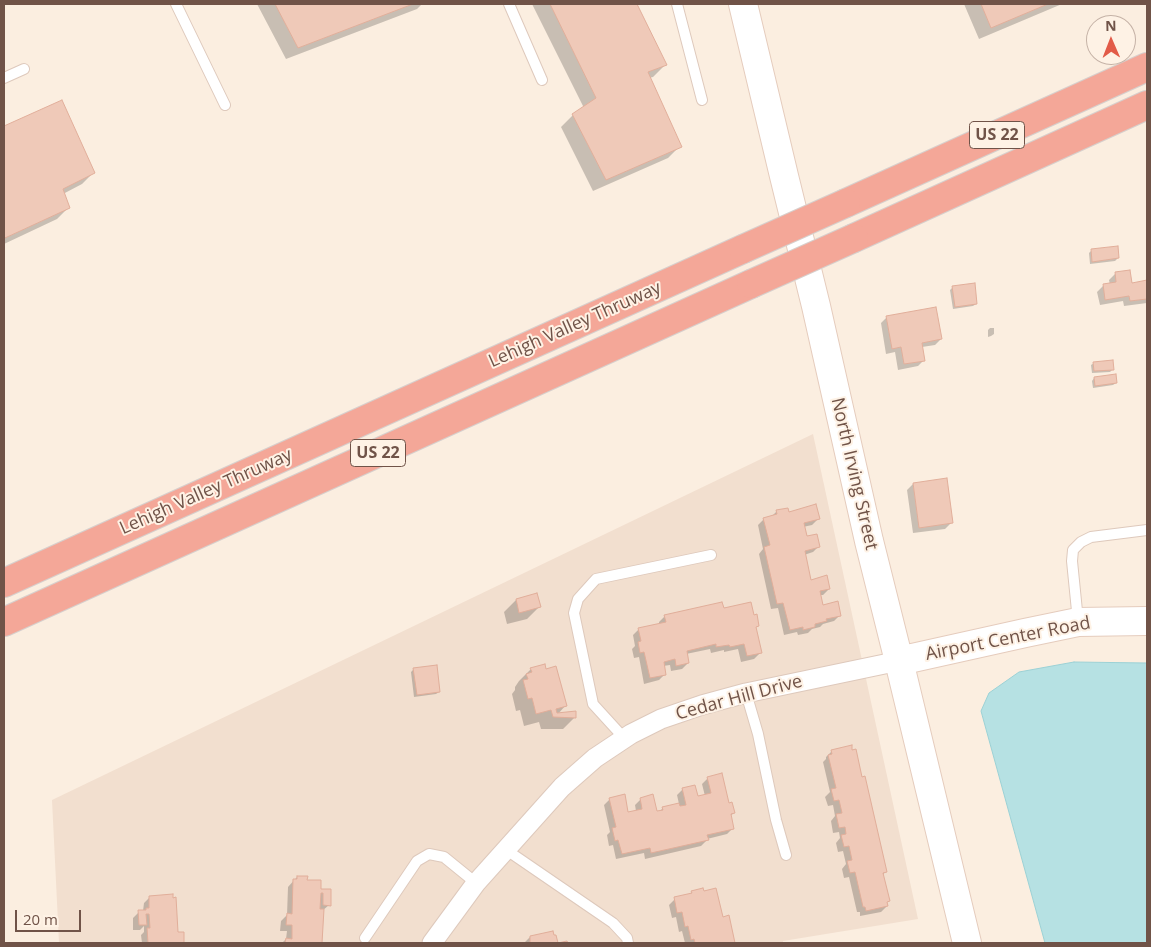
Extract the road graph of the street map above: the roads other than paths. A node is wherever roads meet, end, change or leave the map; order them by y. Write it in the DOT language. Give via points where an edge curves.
graph roads {
  1 [pos="176,4"];
  2 [pos="509,4"];
  3 [pos="677,4"];
  4 [pos="743,4"];
  5 [pos="1147,67"];
  6 [pos="24,69"];
  7 [pos="4,78"];
  8 [pos="542,80"];
  9 [pos="702,100"];
  10 [pos="1147,105"];
  11 [pos="225,106"];
  12 [pos="1147,530"];
  13 [pos="711,555"];
  14 [pos="4,583"];
  15 [pos="1147,621"];
  16 [pos="4,622"];
  17 [pos="1078,622"];
  18 [pos="900,661"];
  19 [pos="746,693"];
  20 [pos="624,738"];
  21 [pos="506,849"];
  22 [pos="786,856"];
  23 [pos="476,882"];
  24 [pos="365,938"];
  25 [pos="436,942"];
  26 [pos="628,943"];
  27 [pos="967,943"];
  1 -- 11 [label="lane"];
  2 -- 8 [label="lane"];
  3 -- 9 [label="lane"];
  4 -- 18 [label="street, North Irving Street"];
  5 -- 14 [label="highway, Lehigh Valley Thruway / US 22, bridge"];
  6 -- 7 [label="lane"];
  10 -- 16 [label="highway, Lehigh Valley Thruway / US 22, bridge"];
  12 -- 17 [label="lane" via="1091,537 1073,550"];
  13 -- 20 [label="lane" via="596,579 578,599 574,613 592,704"];
  15 -- 17 [label="street, Airport Center Road"];
  17 -- 18 [label="street, Airport Center Road"];
  18 -- 19 [label="street, Cedar Hill Drive"];
  18 -- 27 [label="street, North Irving Street"];
  19 -- 20 [label="street, Cedar Hill Drive" via="661,720"];
  19 -- 22 [label="lane"];
  20 -- 21 [label="street, Cedar Hill Drive" via="562,787"];
  21 -- 23 [label="street, Cedar Hill Drive"];
  21 -- 26 [label="lane" via="613,923"];
  23 -- 24 [label="lane" via="444,857 429,854 417,861"];
  23 -- 25 [label="street, Cedar Hill Drive"];
}
